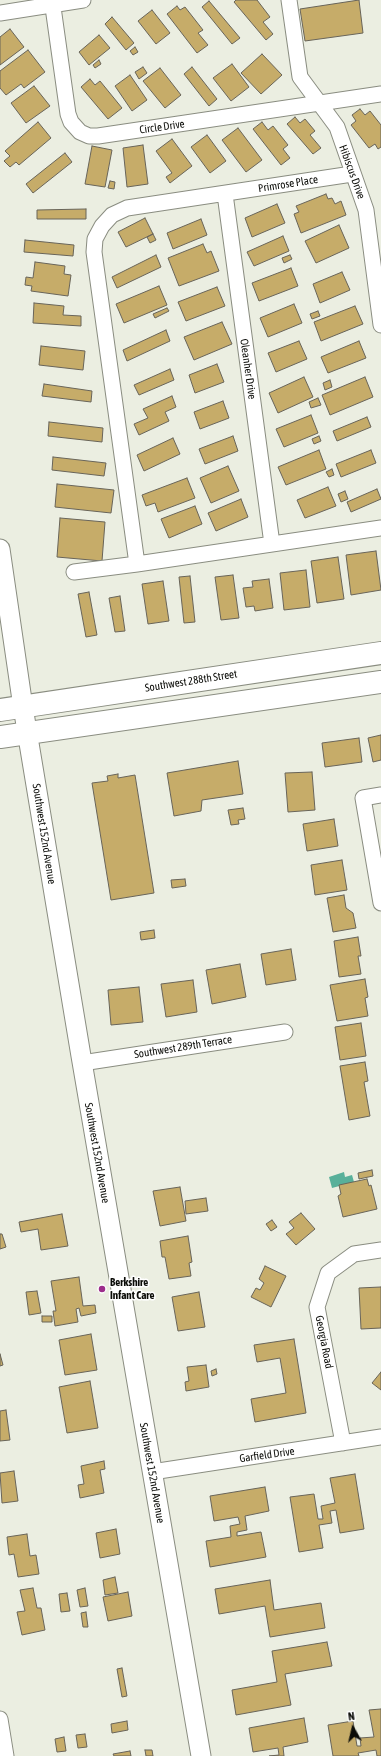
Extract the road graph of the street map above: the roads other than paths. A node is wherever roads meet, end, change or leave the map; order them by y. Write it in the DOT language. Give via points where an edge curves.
graph roads {
  1 [pos="83,0"];
  2 [pos="288,0"];
  3 [pos="52,2"];
  4 [pos="0,13"];
  5 [pos="381,94"];
  6 [pos="320,104"];
  7 [pos="352,174"];
  8 [pos="225,194"];
  9 [pos="375,232"];
  10 [pos="381,325"];
  11 [pos="381,528"];
  12 [pos="272,544"];
  13 [pos="0,549"];
  14 [pos="137,564"];
  15 [pos="74,572"];
  16 [pos="381,653"];
  17 [pos="381,682"];
  18 [pos="23,707"];
  19 [pos="0,710"];
  20 [pos="27,733"];
  21 [pos="0,737"];
  22 [pos="381,795"];
  23 [pos="381,903"];
  24 [pos="285,1032"];
  25 [pos="82,1063"];
  26 [pos="381,1250"];
  27 [pos="381,1438"];
  28 [pos="343,1443"];
  29 [pos="152,1472"];
  30 [pos="0,1720"];
  31 [pos="6,1756"];
  32 [pos="201,1756"];
  1 -- 3 [label="street"];
  2 -- 6 [label="street" via="300,77"];
  3 -- 4 [label="street"];
  3 -- 6 [label="street, Circle Drive" via="68,114 80,132 89,136"];
  5 -- 6 [label="street, Circle Drive"];
  6 -- 7 [label="street, Hibiscus Drive" via="337,127"];
  7 -- 8 [label="street, Primrose Place"];
  7 -- 9 [label="street, Hibiscus Drive"];
  8 -- 12 [label="street, Oleanher Drive"];
  8 -- 14 [label="street, Primrose Place" via="127,208 112,215 95,239 94,252"];
  9 -- 10 [label="street, Hibiscus Drive"];
  11 -- 12 [label="street"];
  12 -- 14 [label="street"];
  13 -- 18 [label="street, Southwest 152nd Avenue"];
  14 -- 15 [label="street"];
  16 -- 18 [label="main road, Southwest 288th Street"];
  17 -- 20 [label="main road"];
  18 -- 19 [label="main road, Southwest 288th Street"];
  18 -- 20 [label="street, Southwest 152nd Avenue"];
  20 -- 21 [label="main road"];
  20 -- 25 [label="street, Southwest 152nd Avenue"];
  22 -- 23 [label="street" via="363,798"];
  24 -- 25 [label="street, Southwest 289th Terrace"];
  25 -- 29 [label="street, Southwest 152nd Avenue"];
  26 -- 28 [label="street, Georgia Road" via="354,1254 328,1273 317,1307"];
  27 -- 28 [label="street, Garfield Drive"];
  28 -- 29 [label="street, Garfield Drive"];
  29 -- 32 [label="street, Southwest 152nd Avenue"];
  30 -- 31 [label="street"];
}
